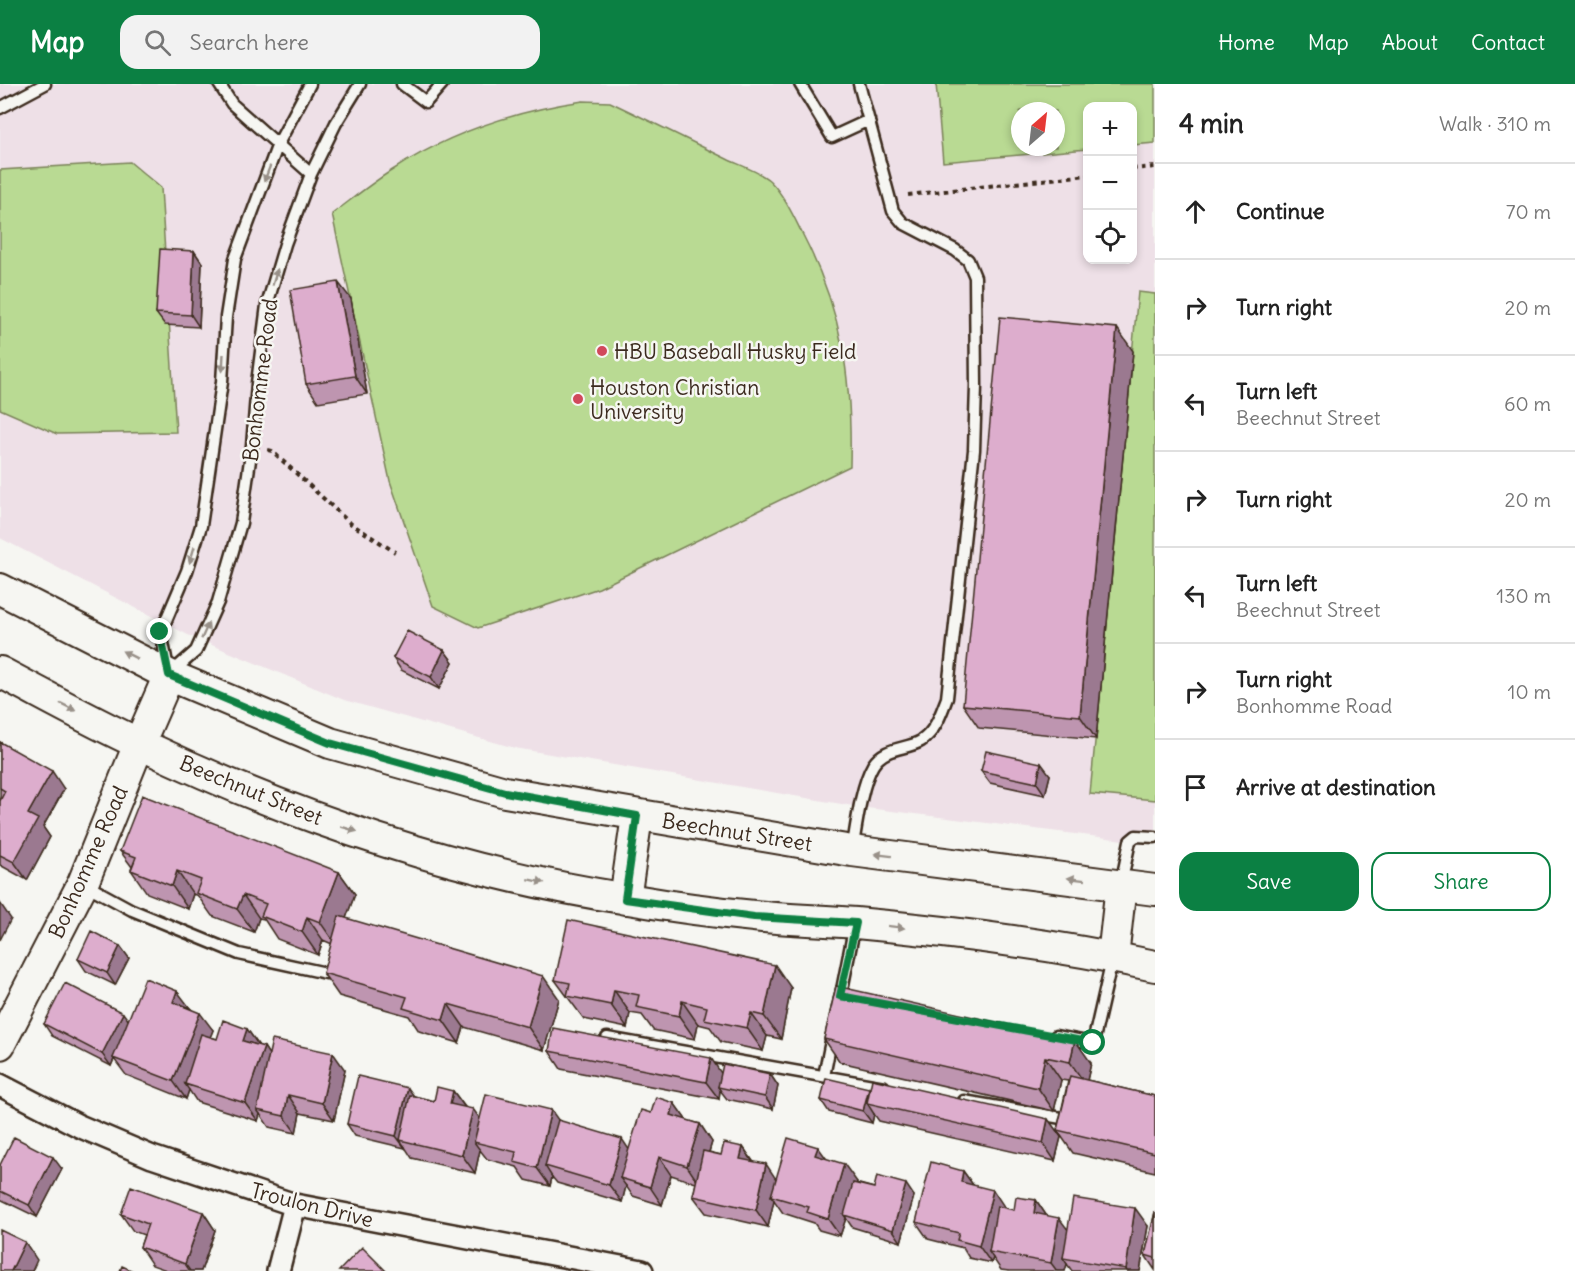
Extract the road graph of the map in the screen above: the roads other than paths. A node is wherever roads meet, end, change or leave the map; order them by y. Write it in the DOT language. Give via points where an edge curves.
graph roads {
  1 [pos="45,84"];
  2 [pos="219,84"];
  3 [pos="310,84"];
  4 [pos="360,84"];
  5 [pos="402,84"];
  6 [pos="441,84"];
  7 [pos="800,84"];
  8 [pos="859,84"];
  9 [pos="0,108"];
  10 [pos="869,120"];
  11 [pos="279,144"];
  12 [pos="311,174"];
  13 [pos="0,589"];
  14 [pos="0,672"];
  15 [pos="169,675"];
  16 [pos="139,744"];
  17 [pos="637,816"];
  18 [pos="1155,837"];
  19 [pos="852,851"];
  20 [pos="83,883"];
  21 [pos="1121,885"];
  22 [pos="1155,890"];
  23 [pos="625,899"];
  24 [pos="856,923"];
  25 [pos="1113,957"];
  26 [pos="1155,966"];
  27 [pos="326,973"];
  28 [pos="852,998"];
  29 [pos="834,1030"];
  30 [pos="1047,1035"];
  31 [pos="594,1036"];
  32 [pos="0,1044"];
  33 [pos="824,1076"];
  34 [pos="0,1085"];
  35 [pos="893,1088"];
  36 [pos="950,1098"];
  37 [pos="1075,1120"];
  38 [pos="295,1205"];
  39 [pos="278,1271"];
  40 [pos="642,1271"];
  1 -- 9 [label="lane"];
  2 -- 11 [label="lane" via="232,104"];
  3 -- 11 [label="lane, Bonhomme Road"];
  4 -- 12 [label="lane, Bonhomme Road"];
  5 -- 6 [label="lane" via="426,102"];
  7 -- 10 [label="lane" via="832,137"];
  8 -- 10 [label="lane"];
  10 -- 19 [label="lane" via="893,212 903,224 968,260 975,277 976,386 974,450 946,698 931,732 920,741 885,753 873,765"];
  11 -- 12 [label="lane"];
  11 -- 15 [label="lane, Bonhomme Road, one-way" via="235,260 201,526 187,571 160,632"];
  15 -- 12 [label="lane, Bonhomme Road, one-way" via="196,651 218,602 241,524 267,305"];
  15 -- 13 [label="main road, Beechnut Street, one-way"];
  14 -- 16 [label="main road, Beechnut Street, one-way"];
  15 -- 16 [label="main road, Bonhomme Road"];
  15 -- 17 [label="main road, Beechnut Street" via="330,743 505,792"];
  16 -- 20 [label="main road, Bonhomme Road"];
  16 -- 23 [label="main road, Beechnut Street, one-way" via="330,823 445,858"];
  17 -- 19 [label="main road, Beechnut Street"];
  17 -- 23 [label="main road"];
  18 -- 21 [label="lane" via="1136,836 1130,841"];
  21 -- 19 [label="main road, Beechnut Street, one-way"];
  20 -- 27 [label="lane" via="132,910 239,954"];
  20 -- 32 [label="main road, Bonhomme Road"];
  21 -- 22 [label="main road, Beechnut Street"];
  21 -- 25 [label="main road"];
  23 -- 24 [label="main road, Beechnut Street" via="754,917"];
  24 -- 25 [label="main road, Beechnut Street, one-way"];
  24 -- 28 [label="lane" via="839,1002"];
  25 -- 26 [label="main road, Beechnut Street"];
  25 -- 30 [label="lane" via="1093,1043"];
  29 -- 33 [label="lane"];
  31 -- 33 [label="lane"];
  33 -- 35 [label="lane"];
  34 -- 38 [label="street, Troulon Drive" via="79,1126 152,1157"];
  36 -- 37 [label="lane"];
  38 -- 39 [label="street"];
  38 -- 40 [label="street, Troulon Drive"];
}
